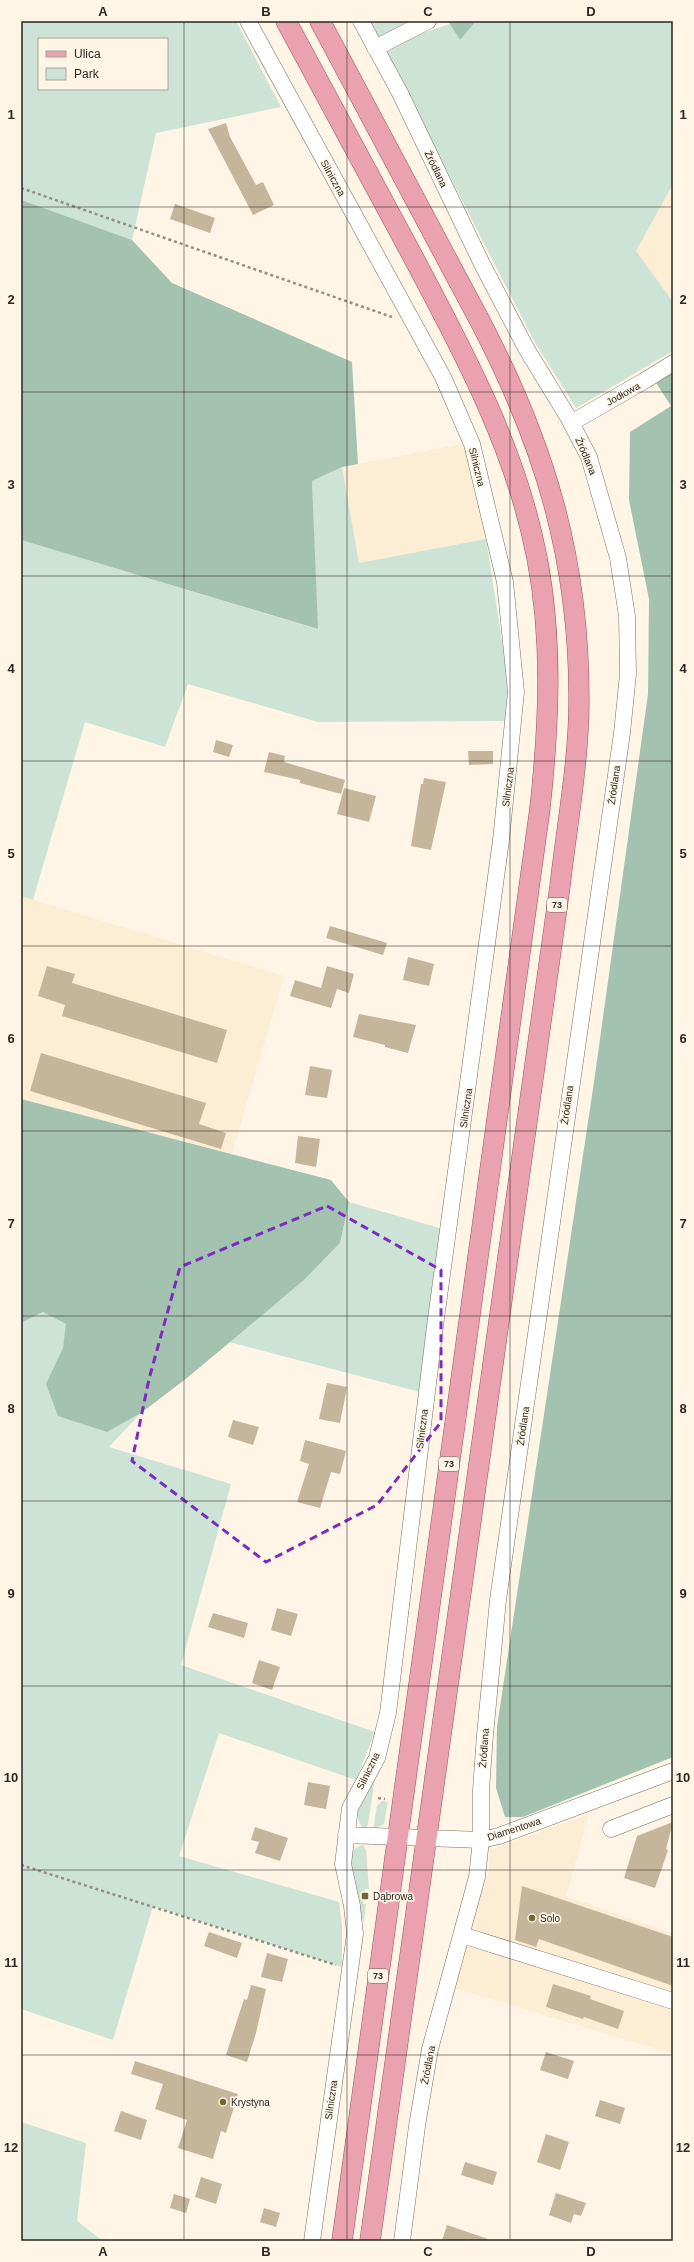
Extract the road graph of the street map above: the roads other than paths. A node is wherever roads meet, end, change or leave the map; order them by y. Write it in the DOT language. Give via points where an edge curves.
graph roads {
  1 [pos="248,21"];
  2 [pos="286,21"];
  3 [pos="320,21"];
  4 [pos="361,21"];
  5 [pos="428,21"];
  6 [pos="375,48"];
  7 [pos="673,362"];
  8 [pos="571,423"];
  9 [pos="673,1771"];
  10 [pos="673,1805"];
  11 [pos="611,1828"];
  12 [pos="346,1835"];
  13 [pos="397,1838"];
  14 [pos="426,1839"];
  15 [pos="481,1840"];
  16 [pos="462,1935"];
  17 [pos="673,2002"];
  18 [pos="312,2241"];
  19 [pos="342,2241"];
  20 [pos="370,2241"];
  21 [pos="402,2241"];
  1 -- 12 [label="street, Silniczna" via="443,376 472,444 505,582 516,692 502,840 435,1326 388,1713 377,1758 350,1808"];
  2 -- 13 [label="main road, 73" via="458,342 503,438 527,515 537,559 547,632 549,707 540,808"];
  3 -- 14 [label="main road, 73" via="481,322 503,365 533,436 560,523 574,606 578,665 577,741 560,886"];
  4 -- 6 [label="street, Źródlana"];
  5 -- 6 [label="street"];
  6 -- 8 [label="street, Źródlana" via="400,93 493,285 526,348"];
  7 -- 8 [label="street, Jodłowa"];
  8 -- 15 [label="street, Źródlana" via="589,457 618,558 627,616 628,674 621,741 498,1600 482,1774"];
  9 -- 15 [label="street, Diamentowa" via="499,1836"];
  10 -- 11 [label="street"];
  12 -- 13 [label="street, Diamentowa"];
  12 -- 18 [label="street, Silniczna" via="343,1864 355,1934"];
  13 -- 14 [label="street, Diamentowa"];
  13 -- 19 [label="main road, 73"];
  14 -- 15 [label="street, Diamentowa"];
  14 -- 20 [label="main road, 73"];
  15 -- 16 [label="street, Źródlana" via="477,1877"];
  16 -- 17 [label="street"];
  16 -- 21 [label="street, Źródlana" via="430,2049"];
}
